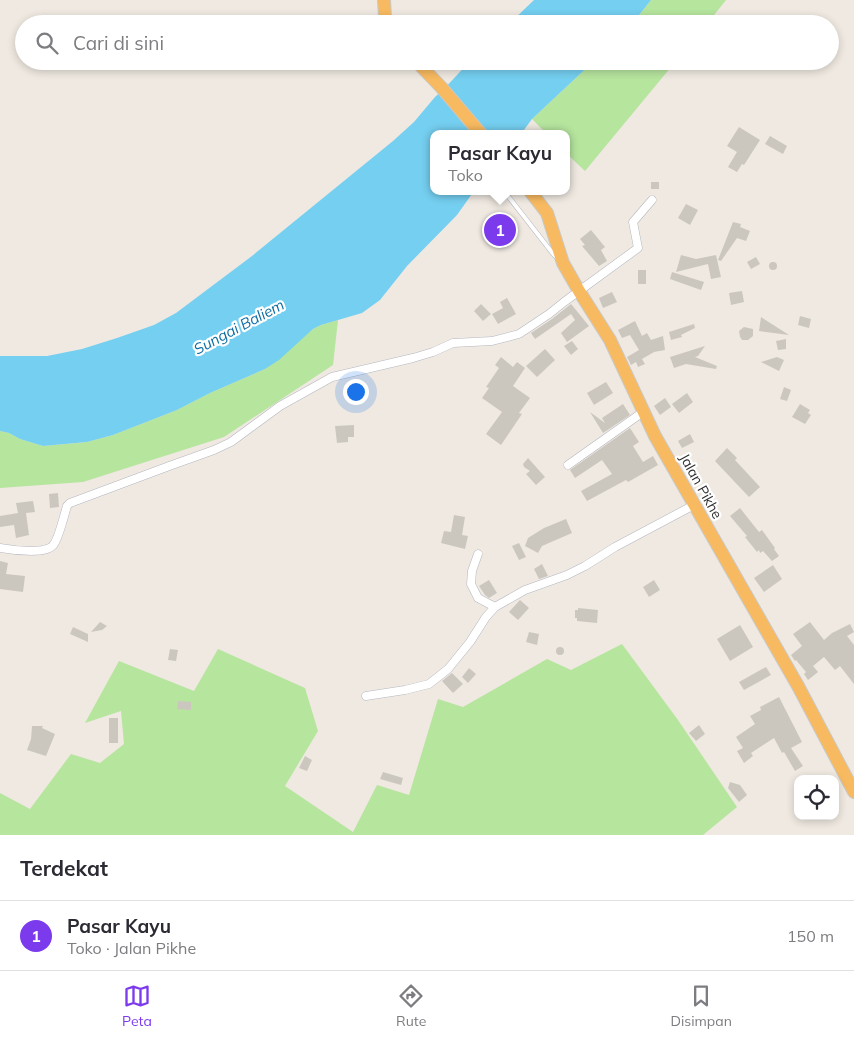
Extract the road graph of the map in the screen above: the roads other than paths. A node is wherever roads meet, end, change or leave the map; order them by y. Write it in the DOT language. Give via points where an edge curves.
graph roads {
  1 [pos="384,0"];
  2 [pos="385,15"];
  3 [pos="425,70"];
  4 [pos="478,130"];
  5 [pos="507,195"];
  6 [pos="533,195"];
  7 [pos="652,200"];
  8 [pos="563,263"];
  9 [pos="579,291"];
  10 [pos="643,412"];
  11 [pos="568,465"];
  12 [pos="694,504"];
  13 [pos="0,548"];
  14 [pos="478,554"];
  15 [pos="495,607"];
  16 [pos="366,696"];
  17 [pos="854,792"];
  1 -- 2 [label="highway"];
  3 -- 4 [label="highway"];
  5 -- 8 [label="lane"];
  6 -- 8 [label="highway, Jalan Pikhe" via="546,213"];
  7 -- 9 [label="street" via="632,222 638,248"];
  8 -- 9 [label="highway, Jalan Pikhe"];
  9 -- 10 [label="highway, Jalan Pikhe" via="610,340"];
  9 -- 13 [label="street" via="519,334 492,341 453,343 413,358 332,377 280,406 231,442 70,503 49,549"];
  10 -- 11 [label="street"];
  10 -- 12 [label="highway, Jalan Pikhe"];
  12 -- 15 [label="street" via="567,576 525,590"];
  12 -- 17 [label="highway, Jalan Pikhe" via="798,686"];
  14 -- 15 [label="street" via="470,584 478,598"];
  15 -- 16 [label="street" via="448,669 429,684"];
}
